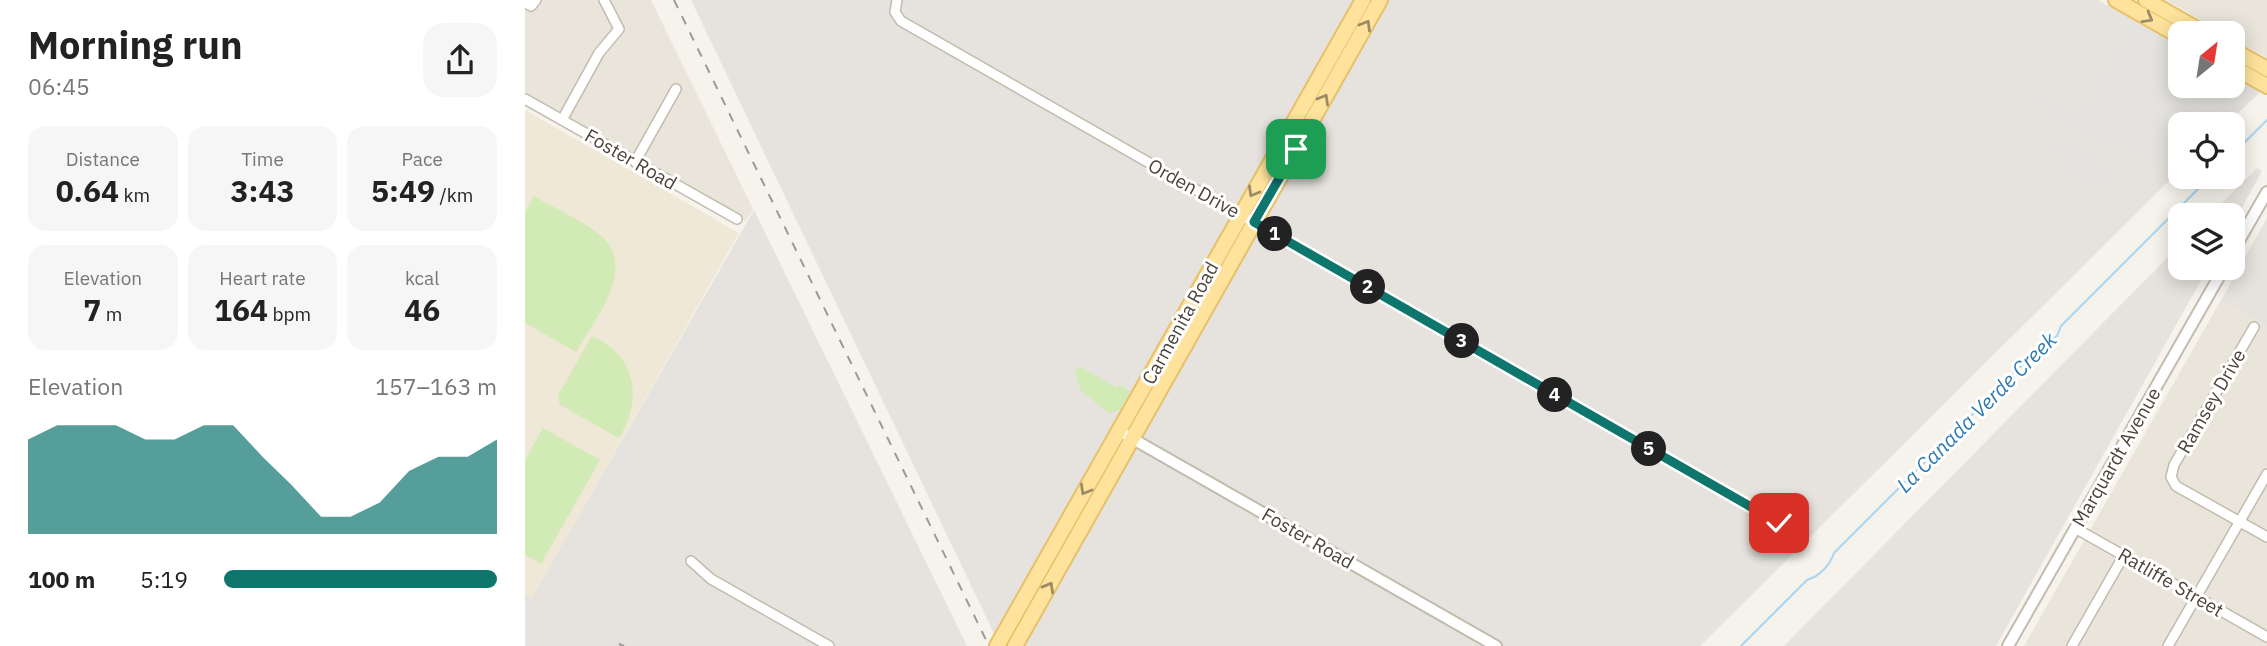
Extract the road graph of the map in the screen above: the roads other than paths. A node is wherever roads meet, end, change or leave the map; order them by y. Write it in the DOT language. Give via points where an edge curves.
graph roads {
  1 [pos="536,0"];
  2 [pos="604,0"];
  3 [pos="897,0"];
  4 [pos="1363,0"];
  5 [pos="1380,0"];
  6 [pos="2116,0"];
  7 [pos="2146,0"];
  8 [pos="525,3"];
  9 [pos="2183,21"];
  10 [pos="2168,30"];
  11 [pos="1339,42"];
  12 [pos="1352,50"];
  13 [pos="2245,57"];
  14 [pos="2267,69"];
  15 [pos="2245,74"];
  16 [pos="2267,86"];
  17 [pos="676,89"];
  18 [pos="525,99"];
  19 [pos="562,120"];
  20 [pos="635,162"];
  21 [pos="2267,192"];
  22 [pos="1240,215"];
  23 [pos="737,219"];
  24 [pos="1254,222"];
  25 [pos="2245,230"];
  26 [pos="2217,280"];
  27 [pos="2254,327"];
  28 [pos="1125,435"];
  29 [pos="2267,474"];
  30 [pos="2240,522"];
  31 [pos="1779,523"];
  32 [pos="2075,528"];
  33 [pos="2267,537"];
  34 [pos="2124,555"];
  35 [pos="691,561"];
  36 [pos="2197,596"];
  37 [pos="2267,637"];
  38 [pos="829,646"];
  39 [pos="997,646"];
  40 [pos="1015,646"];
  41 [pos="1496,646"];
  42 [pos="2008,646"];
  43 [pos="2072,646"];
  44 [pos="2168,646"];
  1 -- 8 [label="street" via="531,6"];
  2 -- 19 [label="street" via="619,29 599,53"];
  3 -- 22 [label="street, Orden Drive" via="895,12 901,21"];
  4 -- 11 [label="main road, Carmenita Road"];
  12 -- 5 [label="main road, Carmenita Road, one-way"];
  6 -- 10 [label="main road, one-way"];
  7 -- 9 [label="main road"];
  11 -- 12 [label="main road"];
  11 -- 22 [label="main road, Carmenita Road, one-way"];
  24 -- 12 [label="main road, Carmenita Road, one-way"];
  13 -- 14 [label="main road"];
  15 -- 16 [label="main road"];
  17 -- 20 [label="street"];
  18 -- 19 [label="street, Foster Road"];
  19 -- 20 [label="street, Foster Road"];
  20 -- 23 [label="street, Foster Road"];
  21 -- 25 [label="street"];
  22 -- 24 [label="street, Orden Drive"];
  22 -- 28 [label="main road, Carmenita Road"];
  24 -- 28 [label="main road, Carmenita Road"];
  24 -- 31 [label="street, Orden Drive"];
  26 -- 32 [label="street, Marquardt Avenue"];
  27 -- 30 [label="street, Ramsey Drive" via="2171,477 2176,486"];
  28 -- 39 [label="main road, Carmenita Road, one-way"];
  40 -- 28 [label="main road, Carmenita Road, one-way"];
  28 -- 41 [label="street, Foster Road"];
  29 -- 30 [label="street"];
  30 -- 33 [label="street"];
  30 -- 36 [label="street"];
  32 -- 34 [label="street, Ratliffe Street"];
  32 -- 42 [label="street, Marquardt Avenue"];
  34 -- 36 [label="street, Ratliffe Street"];
  34 -- 43 [label="street"];
  35 -- 38 [label="street" via="711,579"];
  36 -- 37 [label="street, Ratliffe Street"];
  36 -- 44 [label="street"];
}
